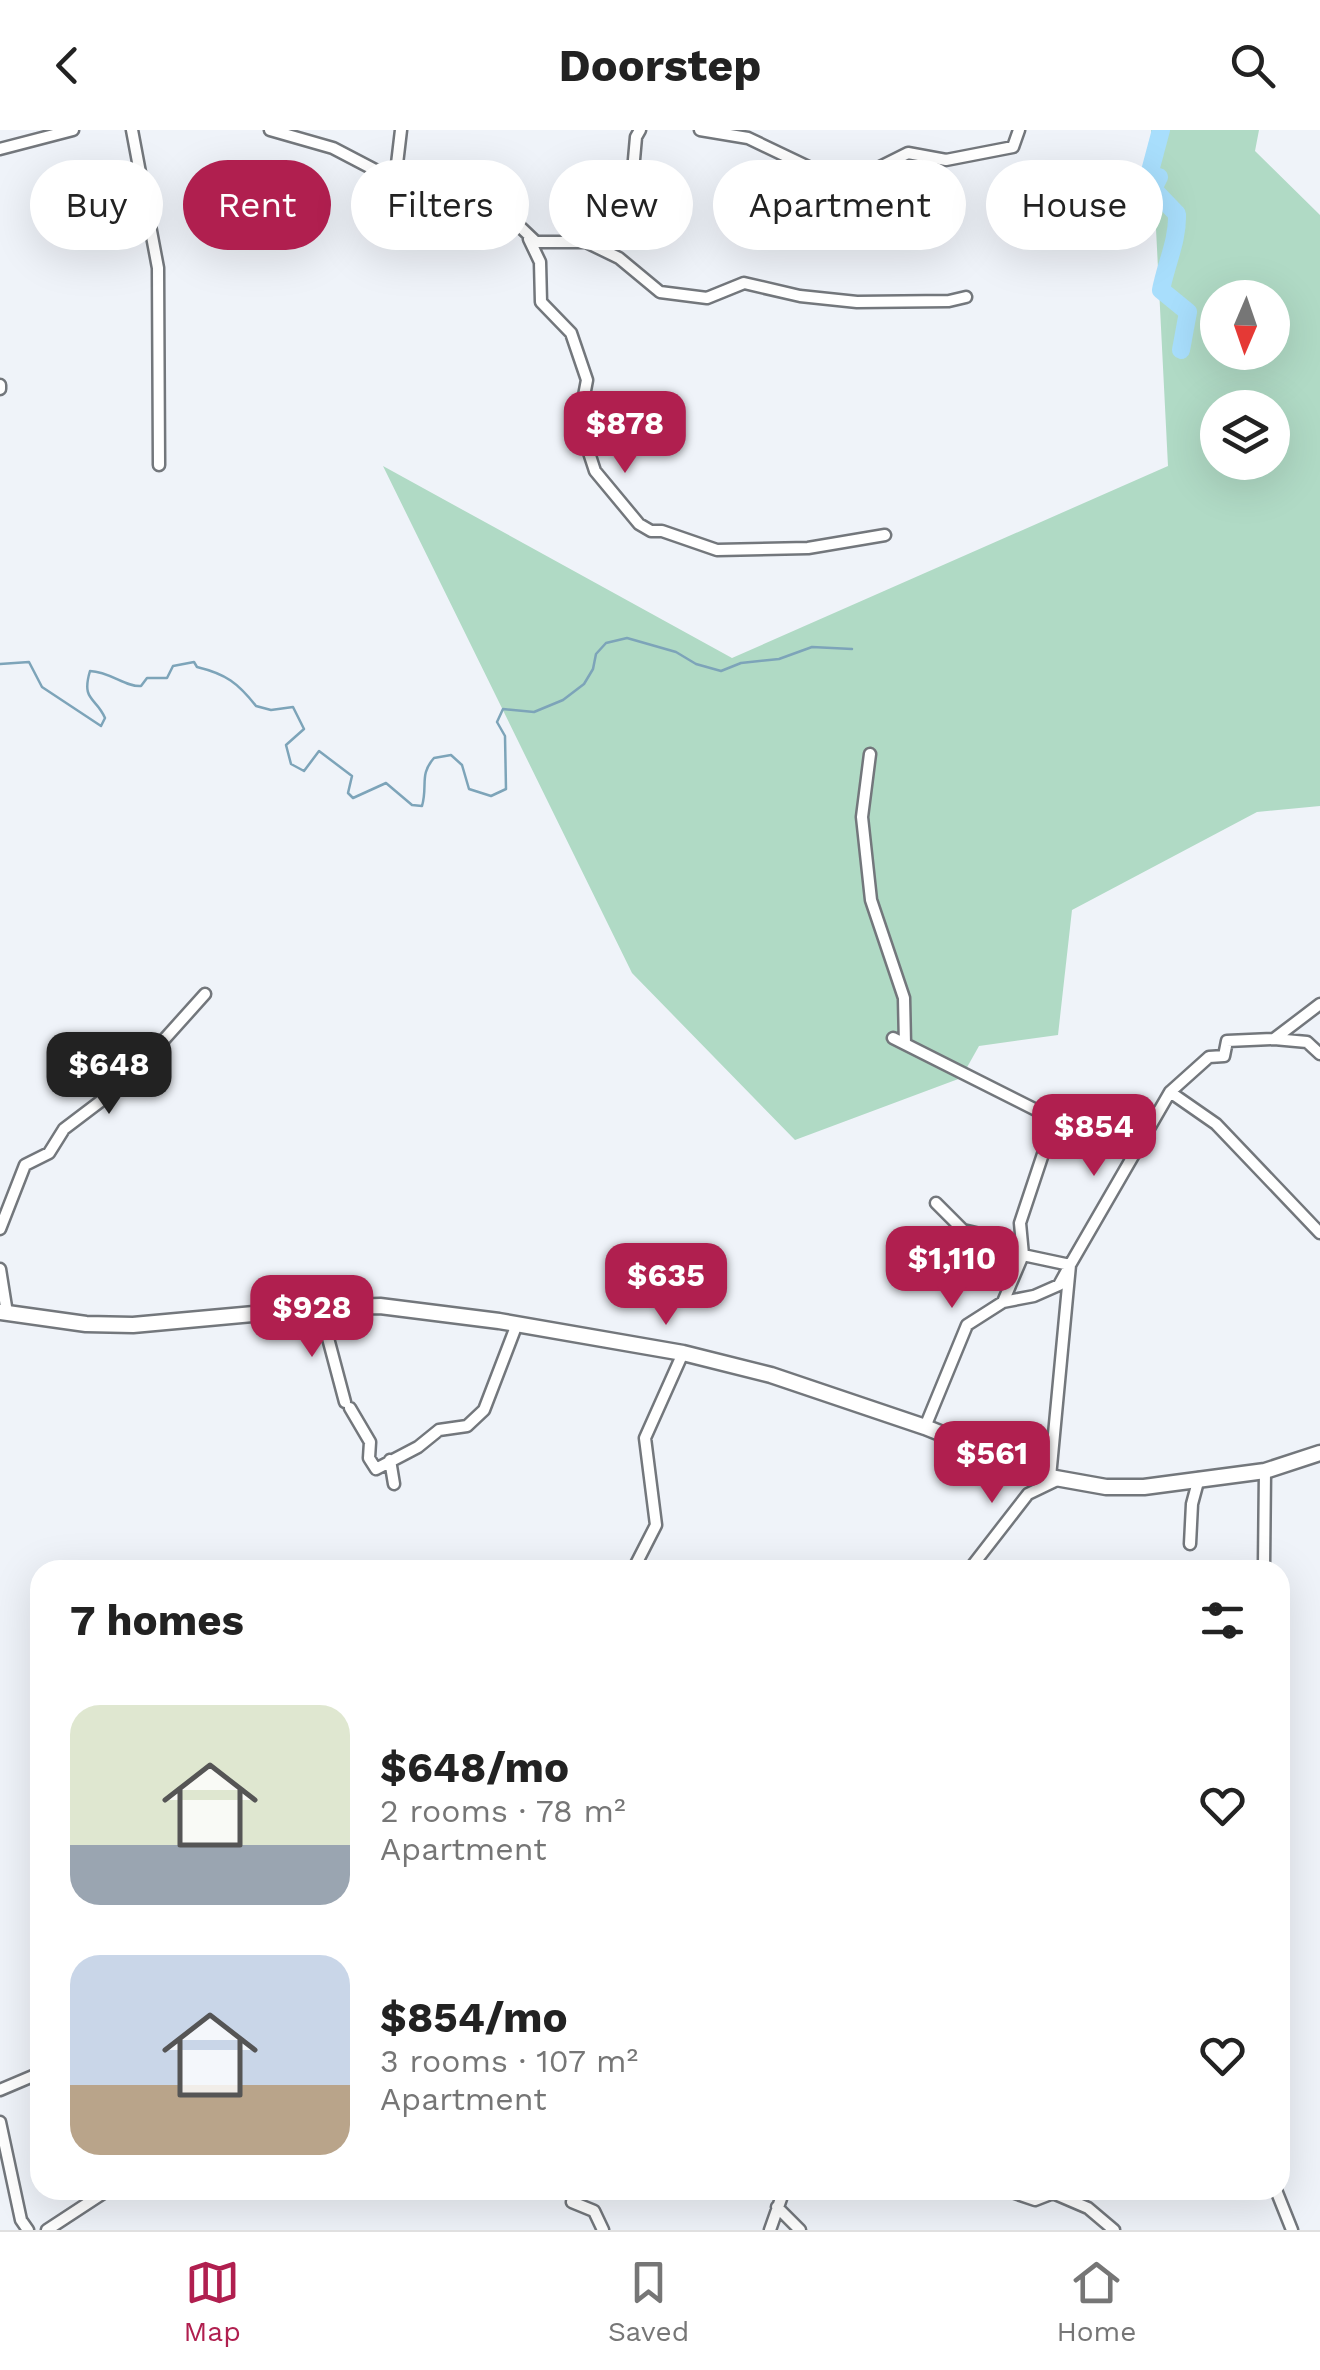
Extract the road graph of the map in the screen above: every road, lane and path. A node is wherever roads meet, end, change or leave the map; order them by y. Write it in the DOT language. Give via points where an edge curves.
graph roads {
  1 [pos="64,130"];
  2 [pos="73,130"];
  3 [pos="132,130"];
  4 [pos="270,130"];
  5 [pos="314,130"];
  6 [pos="402,130"];
  7 [pos="640,130"];
  8 [pos="700,130"];
  9 [pos="1020,130"];
  10 [pos="312,144"];
  11 [pos="0,148"];
  12 [pos="358,160"];
  13 [pos="398,160"];
  14 [pos="634,160"];
  15 [pos="529,239"];
  16 [pos="603,250"];
  17 [pos="966,296"];
  18 [pos="160,465"];
  19 [pos="886,536"];
  20 [pos="870,754"];
  21 [pos="205,994"];
  22 [pos="1320,1004"];
  23 [pos="893,1038"];
  24 [pos="1274,1039"];
  25 [pos="905,1044"];
  26 [pos="1320,1054"];
  27 [pos="1170,1092"];
  28 [pos="936,1203"];
  29 [pos="0,1229"];
  30 [pos="1320,1234"];
  31 [pos="1020,1259"];
  32 [pos="1070,1265"];
  33 [pos="0,1270"];
  34 [pos="1003,1302"];
  35 [pos="320,1308"];
  36 [pos="3,1312"];
  37 [pos="517,1324"];
  38 [pos="683,1353"];
  39 [pos="924,1428"];
  40 [pos="1320,1454"];
  41 [pos="390,1460"];
  42 [pos="1266,1471"];
  43 [pos="1199,1478"];
  44 [pos="1054,1479"];
  45 [pos="394,1484"];
  46 [pos="1190,1544"];
  47 [pos="639,1560"];
  48 [pos="977,1560"];
  49 [pos="1264,1560"];
  50 [pos="30,2077"];
  51 [pos="1,2089"];
  52 [pos="0,2122"];
  53 [pos="93,2200"];
  54 [pos="780,2200"];
  55 [pos="1069,2200"];
  56 [pos="1280,2200"];
  57 [pos="572,2202"];
  58 [pos="777,2207"];
  59 [pos="28,2230"];
  60 [pos="47,2230"];
  61 [pos="603,2230"];
  62 [pos="770,2230"];
  63 [pos="800,2230"];
  64 [pos="1114,2230"];
  65 [pos="1292,2230"];
  1 -- 2 [label="street"];
  1 -- 11 [label="street"];
  3 -- 18 [label="street" via="158,268"];
  4 -- 10 [label="street"];
  5 -- 10 [label="street"];
  6 -- 13 [label="street"];
  7 -- 14 [label="street"];
  8 -- 9 [label="street" via="762,144 840,182 908,153 946,160 1013,147"];
  10 -- 12 [label="street"];
  15 -- 19 [label="street" via="540,262 541,302 571,334 586,380 579,422 596,471 638,524 716,550 808,548"];
  16 -- 17 [label="street" via="660,292 707,298 744,283 857,302"];
  20 -- 25 [label="street" via="862,817 871,900 904,998"];
  21 -- 29 [label="street" via="126,1082 64,1129 49,1153 25,1164"];
  22 -- 24 [label="street"];
  23 -- 25 [label="street"];
  24 -- 26 [label="street" via="1307,1042"];
  24 -- 27 [label="street" via="1227,1041 1224,1056 1209,1057"];
  25 -- 31 [label="street" via="1050,1117 1020,1224"];
  27 -- 30 [label="street" via="1216,1124"];
  27 -- 32 [label="street"];
  28 -- 31 [label="street" via="963,1230 1001,1239"];
  31 -- 32 [label="street"];
  31 -- 34 [label="street"];
  32 -- 34 [label="street" via="1058,1286"];
  32 -- 44 [label="street"];
  33 -- 36 [label="street"];
  34 -- 39 [label="street" via="966,1324"];
  35 -- 36 [label="street" via="133,1325"];
  35 -- 37 [label="street" via="380,1306"];
  35 -- 41 [label="street" via="348,1405 370,1442 369,1458 376,1469"];
  37 -- 38 [label="street"];
  37 -- 41 [label="street" via="484,1410 468,1426 438,1430"];
  38 -- 39 [label="street" via="820,1389"];
  38 -- 47 [label="street" via="646,1438 656,1525"];
  39 -- 44 [label="street"];
  40 -- 42 [label="street"];
  41 -- 45 [label="street"];
  42 -- 43 [label="street"];
  42 -- 49 [label="street"];
  43 -- 44 [label="street" via="1120,1487"];
  43 -- 46 [label="street"];
  44 -- 48 [label="street" via="1028,1494"];
  50 -- 51 [label="street"];
  52 -- 59 [label="street"];
  53 -- 60 [label="street"];
  54 -- 58 [label="street"];
  55 -- 64 [label="street"];
  56 -- 65 [label="street"];
  57 -- 61 [label="street" via="594,2210"];
  58 -- 62 [label="street"];
  58 -- 63 [label="street"];
}
